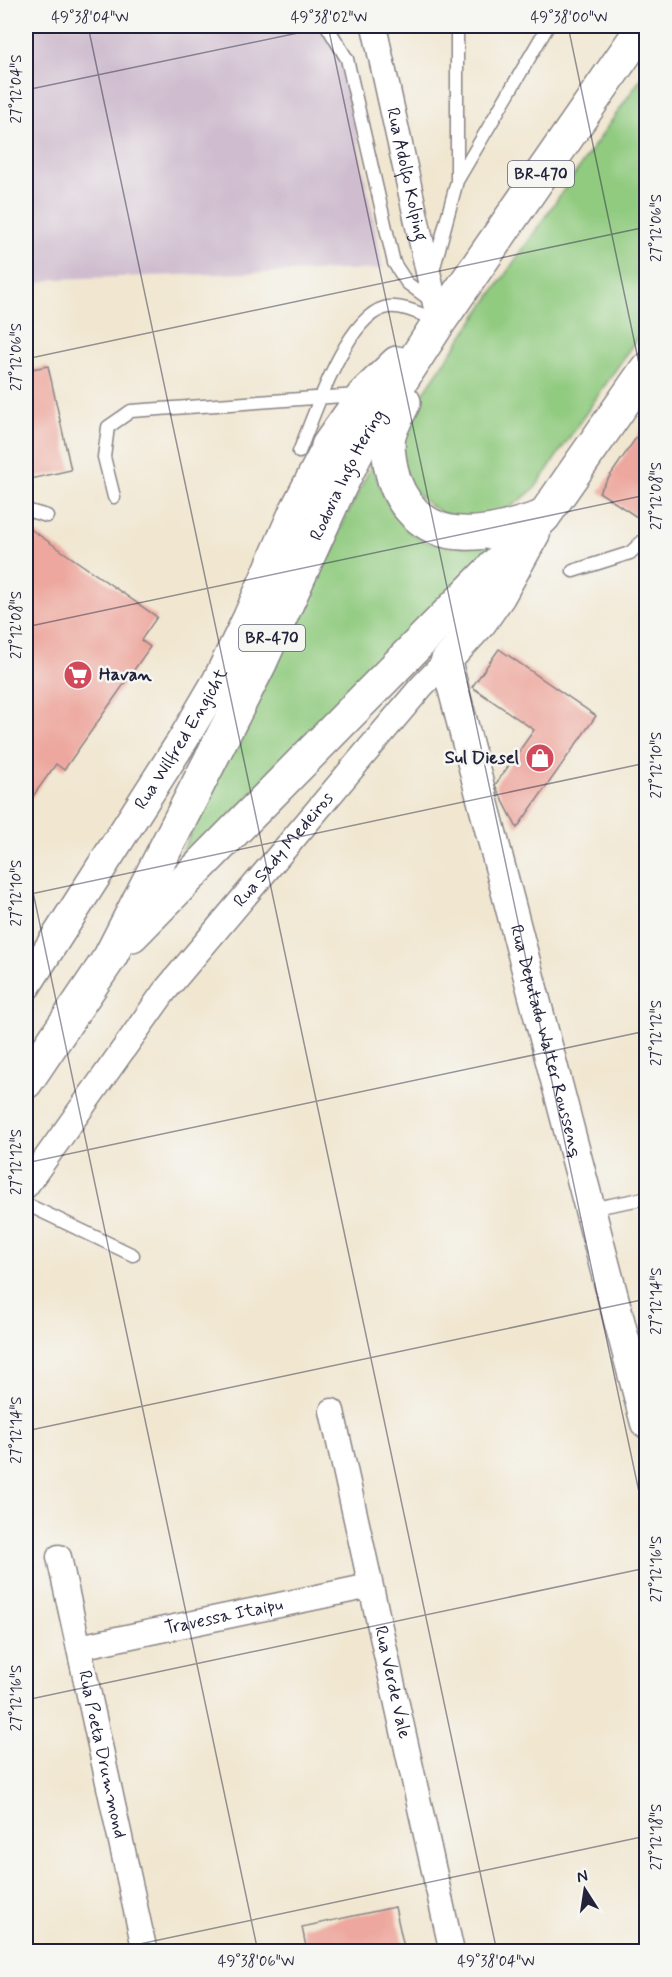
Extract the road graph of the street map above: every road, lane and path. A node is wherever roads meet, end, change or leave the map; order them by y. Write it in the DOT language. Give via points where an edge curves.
graph roads {
  1 [pos="327,26"];
  2 [pos="374,26"];
  3 [pos="457,26"];
  4 [pos="548,26"];
  5 [pos="644,26"];
  6 [pos="457,181"];
  7 [pos="434,303"];
  8 [pos="646,370"];
  9 [pos="364,395"];
  10 [pos="321,398"];
  11 [pos="314,449"];
  12 [pos="114,497"];
  13 [pos="26,510"];
  14 [pos="47,516"];
  15 [pos="544,516"];
  16 [pos="646,538"];
  17 [pos="573,571"];
  18 [pos="446,661"];
  19 [pos="110,957"];
  20 [pos="26,985"];
  21 [pos="26,1082"];
  22 [pos="26,1186"];
  23 [pos="646,1198"];
  24 [pos="26,1204"];
  25 [pos="590,1209"];
  26 [pos="133,1255"];
  27 [pos="332,1411"];
  28 [pos="646,1423"];
  29 [pos="59,1557"];
  30 [pos="370,1586"];
  31 [pos="79,1647"];
  32 [pos="145,1952"];
  33 [pos="452,1952"];
  1 -- 7 [label="lane" via="347,59 394,264 407,284"];
  2 -- 7 [label="street, Rua Adolfo Kolping"];
  3 -- 6 [label="lane"];
  4 -- 6 [label="lane"];
  5 -- 7 [label="highway, Rodovia Ingo Hering / BR-470"];
  6 -- 7 [label="lane"];
  7 -- 9 [label="highway"];
  7 -- 10 [label="lane" via="411,309 384,308 362,321 345,344"];
  7 -- 15 [label="highway" via="389,436 389,458 398,491 420,519 439,529 462,534 501,530"];
  7 -- 19 [label="highway, Rodovia Ingo Hering / BR-470" via="338,490 260,663"];
  8 -- 15 [label="highway, Rodovia Ingo Hering / BR-470"];
  9 -- 10 [label="lane"];
  9 -- 11 [label="highway"];
  10 -- 11 [label="lane"];
  10 -- 12 [label="lane" via="131,411 108,427 104,457"];
  11 -- 20 [label="street, Rua Wilfred Engicht" via="294,512 218,680"];
  13 -- 14 [label="lane"];
  15 -- 18 [label="street, Rua Sady Medeiros" via="500,596"];
  15 -- 19 [label="highway, Rodovia Ingo Hering / BR-470"];
  16 -- 17 [label="lane" via="630,553"];
  18 -- 22 [label="street, Rua Sady Medeiros" via="164,992"];
  18 -- 25 [label="street, Rua Deputado Walter Roussenq"];
  19 -- 21 [label="highway, Rodovia Ingo Hering / BR-470"];
  23 -- 25 [label="lane"];
  24 -- 26 [label="lane"];
  25 -- 28 [label="street, Rua Deputado Walter Roussenq"];
  27 -- 30 [label="street, Rua Verde Vale"];
  29 -- 31 [label="street, Rua Poeta Drummond"];
  30 -- 31 [label="street, Travessa Itaipu"];
  30 -- 33 [label="street, Rua Verde Vale"];
  31 -- 32 [label="street, Rua Poeta Drummond"];
}
